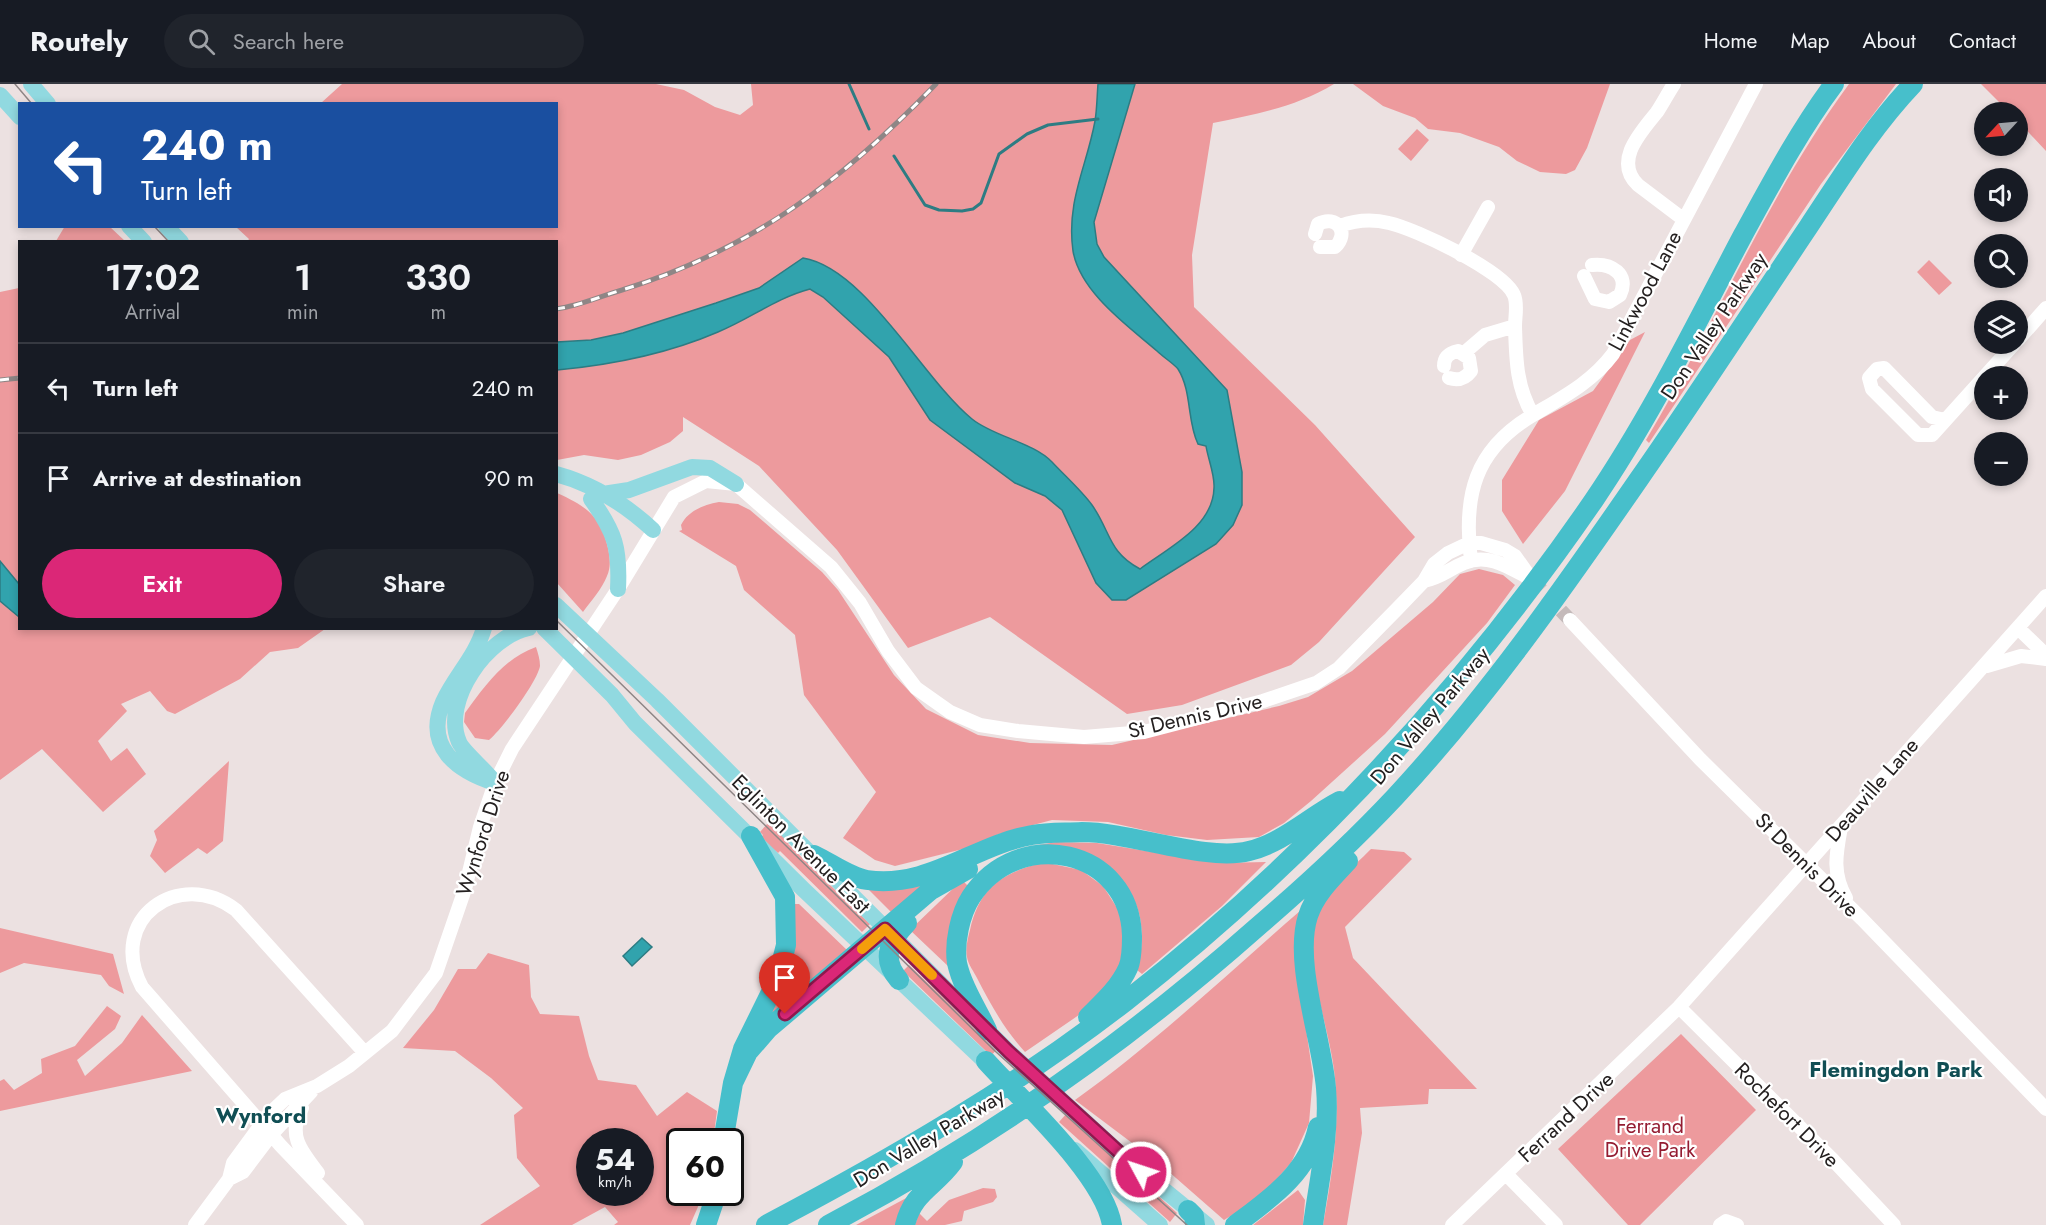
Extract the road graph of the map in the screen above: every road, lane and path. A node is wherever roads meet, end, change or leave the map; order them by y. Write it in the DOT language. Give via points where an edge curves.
graph roads {
  1 [pos="31,84"];
  2 [pos="1674,84"];
  3 [pos="1756,84"];
  4 [pos="1834,84"];
  5 [pos="1912,84"];
  6 [pos="0,95"];
  7 [pos="46,102"];
  8 [pos="18,115"];
  9 [pos="1488,207"];
  10 [pos="1683,219"];
  11 [pos="1340,226"];
  12 [pos="131,228"];
  13 [pos="168,228"];
  14 [pos="142,240"];
  15 [pos="179,240"];
  16 [pos="1461,255"];
  17 [pos="1623,288"];
  18 [pos="1648,290"];
  19 [pos="2046,310"];
  20 [pos="1515,326"];
  21 [pos="2028,329"];
  22 [pos="1464,353"];
  23 [pos="2005,354"];
  24 [pos="1533,415"];
  25 [pos="1945,420"];
  26 [pos="558,475"];
  27 [pos="736,484"];
  28 [pos="558,485"];
  29 [pos="597,496"];
  30 [pos="653,530"];
  31 [pos="1469,543"];
  32 [pos="1471,561"];
  33 [pos="1424,581"];
  34 [pos="618,589"];
  35 [pos="2046,597"];
  36 [pos="559,607"];
  37 [pos="1570,620"];
  38 [pos="2018,628"];
  39 [pos="483,630"];
  40 [pos="519,630"];
  41 [pos="542,630"];
  42 [pos="2046,657"];
  43 [pos="1985,666"];
  44 [pos="495,783"];
  45 [pos="1356,794"];
  46 [pos="1368,824"];
  47 [pos="1842,824"];
  48 [pos="1051,834"];
  49 [pos="751,836"];
  50 [pos="814,855"];
  51 [pos="1807,865"];
  52 [pos="1862,919"];
  53 [pos="890,933"];
  54 [pos="864,948"];
  55 [pos="899,980"];
  56 [pos="1679,1007"];
  57 [pos="987,1030"];
  58 [pos="365,1053"];
  59 [pos="986,1061"];
  60 [pos="1038,1064"];
  61 [pos="733,1083"];
  62 [pos="317,1086"];
  63 [pos="1326,1088"];
  64 [pos="2046,1109"];
  65 [pos="261,1124"];
  66 [pos="725,1128"];
  67 [pos="271,1135"];
  68 [pos="964,1147"];
  69 [pos="1506,1174"];
  70 [pos="229,1179"];
  71 [pos="712,1206"];
  72 [pos="1192,1217"];
  73 [pos="355,1223"];
  74 [pos="195,1225"];
  75 [pos="706,1225"];
  76 [pos="766,1225"];
  77 [pos="828,1225"];
  78 [pos="905,1225"];
  79 [pos="1112,1225"];
  80 [pos="1160,1225"];
  81 [pos="1207,1225"];
  82 [pos="1235,1225"];
  83 [pos="1313,1225"];
  84 [pos="1452,1225"];
  85 [pos="1556,1225"];
  86 [pos="1720,1225"];
  87 [pos="1737,1225"];
  88 [pos="1894,1225"];
  1 -- 7 [label="main road"];
  2 -- 10 [label="street" via="1629,150 1628,167 1639,186"];
  3 -- 10 [label="street, Linkwood Lane"];
  4 -- 45 [label="highway, Don Valley Parkway" via="1777,173 1657,398 1595,499 1525,595"];
  5 -- 46 [label="highway, Don Valley Parkway" via="1862,147 1562,591 1484,694"];
  6 -- 8 [label="main road"];
  9 -- 16 [label="street"];
  10 -- 18 [label="street, Linkwood Lane"];
  11 -- 11 [label="street" via="1343,234 1335,247 1317,240 1318,224 1326,220"];
  11 -- 16 [label="street" via="1362,221 1389,223 1420,233"];
  12 -- 14 [label="main road"];
  13 -- 15 [label="main road"];
  16 -- 20 [label="street" via="1508,284 1516,300"];
  17 -- 17 [label="street" via="1615,300 1601,302 1590,293 1588,271 1602,264 1619,272"];
  17 -- 18 [label="street"];
  18 -- 24 [label="street, Linkwood Lane" via="1602,368"];
  19 -- 21 [label="street"];
  20 -- 22 [label="street" via="1485,335"];
  20 -- 24 [label="street" via="1518,377"];
  22 -- 22 [label="street" via="1471,371 1460,380 1446,372 1446,357"];
  23 -- 25 [label="street"];
  24 -- 31 [label="street, Linkwood Lane" via="1500,439 1482,463 1472,492"];
  25 -- 25 [label="street" via="1932,435 1918,435 1872,389 1869,378 1877,369 1884,368 1932,417"];
  26 -- 29 [label="main road"];
  27 -- 29 [label="main road" via="710,468 692,467 629,490"];
  27 -- 30 [label="street" via="706,481 674,497"];
  27 -- 33 [label="street, St Dennis Drive" via="831,567 860,603 888,651 916,688 950,712 994,728 1084,737 1144,732 1316,683 1339,668"];
  28 -- 29 [label="main road"];
  29 -- 30 [label="main road" via="631,509"];
  29 -- 34 [label="main road" via="618,549"];
  30 -- 34 [label="street, Wynford Drive"];
  31 -- 32 [label="street, Linkwood Lane"];
  31 -- 32 [label="street" via="1505,550 1515,556 1532,579 1497,562"];
  31 -- 33 [label="street, St Dennis Drive" via="1448,552 1434,564"];
  32 -- 33 [label="street, St Dennis Drive" via="1445,576"];
  34 -- 44 [label="street, Wynford Drive" via="512,749"];
  35 -- 38 [label="street, Deauville Lane"];
  36 -- 50 [label="main road, Eglinton Avenue East"];
  37 -- 51 [label="street, St Dennis Drive" via="1700,759"];
  38 -- 42 [label="street"];
  38 -- 43 [label="street, Deauville Lane"];
  39 -- 44 [label="main road" via="475,651 442,704 438,729 442,748 453,763"];
  40 -- 44 [label="main road" via="487,652 459,699 455,717 460,744 484,766"];
  41 -- 49 [label="main road, Eglinton Avenue East"];
  42 -- 43 [label="street" via="2020,656"];
  43 -- 47 [label="street, Deauville Lane"];
  44 -- 58 [label="street, Wynford Drive" via="436,973 392,1031"];
  45 -- 48 [label="highway" via="1324,809 1270,845 1246,852 1224,853 1117,835"];
  45 -- 60 [label="highway, Don Valley Parkway" via="1263,885 1188,950"];
  46 -- 63 [label="highway" via="1352,856 1317,897 1308,915 1304,939"];
  46 -- 68 [label="highway, Don Valley Parkway" via="1185,991 1060,1084"];
  47 -- 51 [label="street, Deauville Lane"];
  47 -- 52 [label="street" via="1836,877 1846,899"];
  48 -- 50 [label="highway" via="1031,835 996,846 912,879 860,878"];
  48 -- 53 [label="highway" via="985,858 931,890"];
  49 -- 54 [label="main road, Eglinton Avenue East"];
  49 -- 61 [label="highway" via="786,897 786,945 777,980 742,1049"];
  50 -- 53 [label="main road, Eglinton Avenue East"];
  51 -- 52 [label="street, St Dennis Drive"];
  51 -- 56 [label="street, Deauville Lane"];
  52 -- 64 [label="street, St Dennis Drive"];
  53 -- 54 [label="highway"];
  53 -- 55 [label="highway" via="889,963"];
  53 -- 57 [label="main road, Eglinton Avenue East"];
  54 -- 55 [label="main road, Eglinton Avenue East"];
  54 -- 61 [label="highway" via="768,1029 748,1052"];
  55 -- 59 [label="main road, Eglinton Avenue East"];
  56 -- 69 [label="street, Ferrand Drive"];
  56 -- 88 [label="street, Rochefort Drive"];
  57 -- 60 [label="highway" via="957,962 966,904 981,882 1005,863 1040,853 1071,856 1095,869 1115,886 1132,919 1130,966 1119,986"];
  57 -- 72 [label="main road, Eglinton Avenue East"];
  58 -- 62 [label="street, Wynford Drive"];
  58 -- 65 [label="street" via="225,901 188,893 158,904 146,914 133,938 130,950 138,979"];
  59 -- 79 [label="highway" via="1089,1174 1103,1195"];
  59 -- 80 [label="main road, Eglinton Avenue East" via="1073,1148"];
  60 -- 76 [label="highway, Don Valley Parkway" via="869,1170"];
  61 -- 66 [label="highway"];
  62 -- 65 [label="street, Wynford Drive" via="285,1099"];
  62 -- 67 [label="street, Wynford Drive"];
  62 -- 73 [label="street" via="296,1120 295,1133 308,1160"];
  63 -- 82 [label="highway" via="1316,1136 1305,1160 1278,1192"];
  63 -- 83 [label="highway" via="1328,1118"];
  65 -- 67 [label="street"];
  65 -- 70 [label="street, Wynford Drive" via="232,1163"];
  67 -- 70 [label="street, Wynford Drive" via="243,1172"];
  67 -- 73 [label="street"];
  68 -- 77 [label="highway, Don Valley Parkway"];
  68 -- 78 [label="highway" via="946,1171 918,1195"];
  69 -- 84 [label="street, Ferrand Drive"];
  69 -- 85 [label="street"];
  70 -- 74 [label="street"];
  71 -- 75 [label="highway"];
  72 -- 81 [label="main road, Eglinton Avenue East"];
  86 -- 87 [label="street" via="1726,1221"];
}
